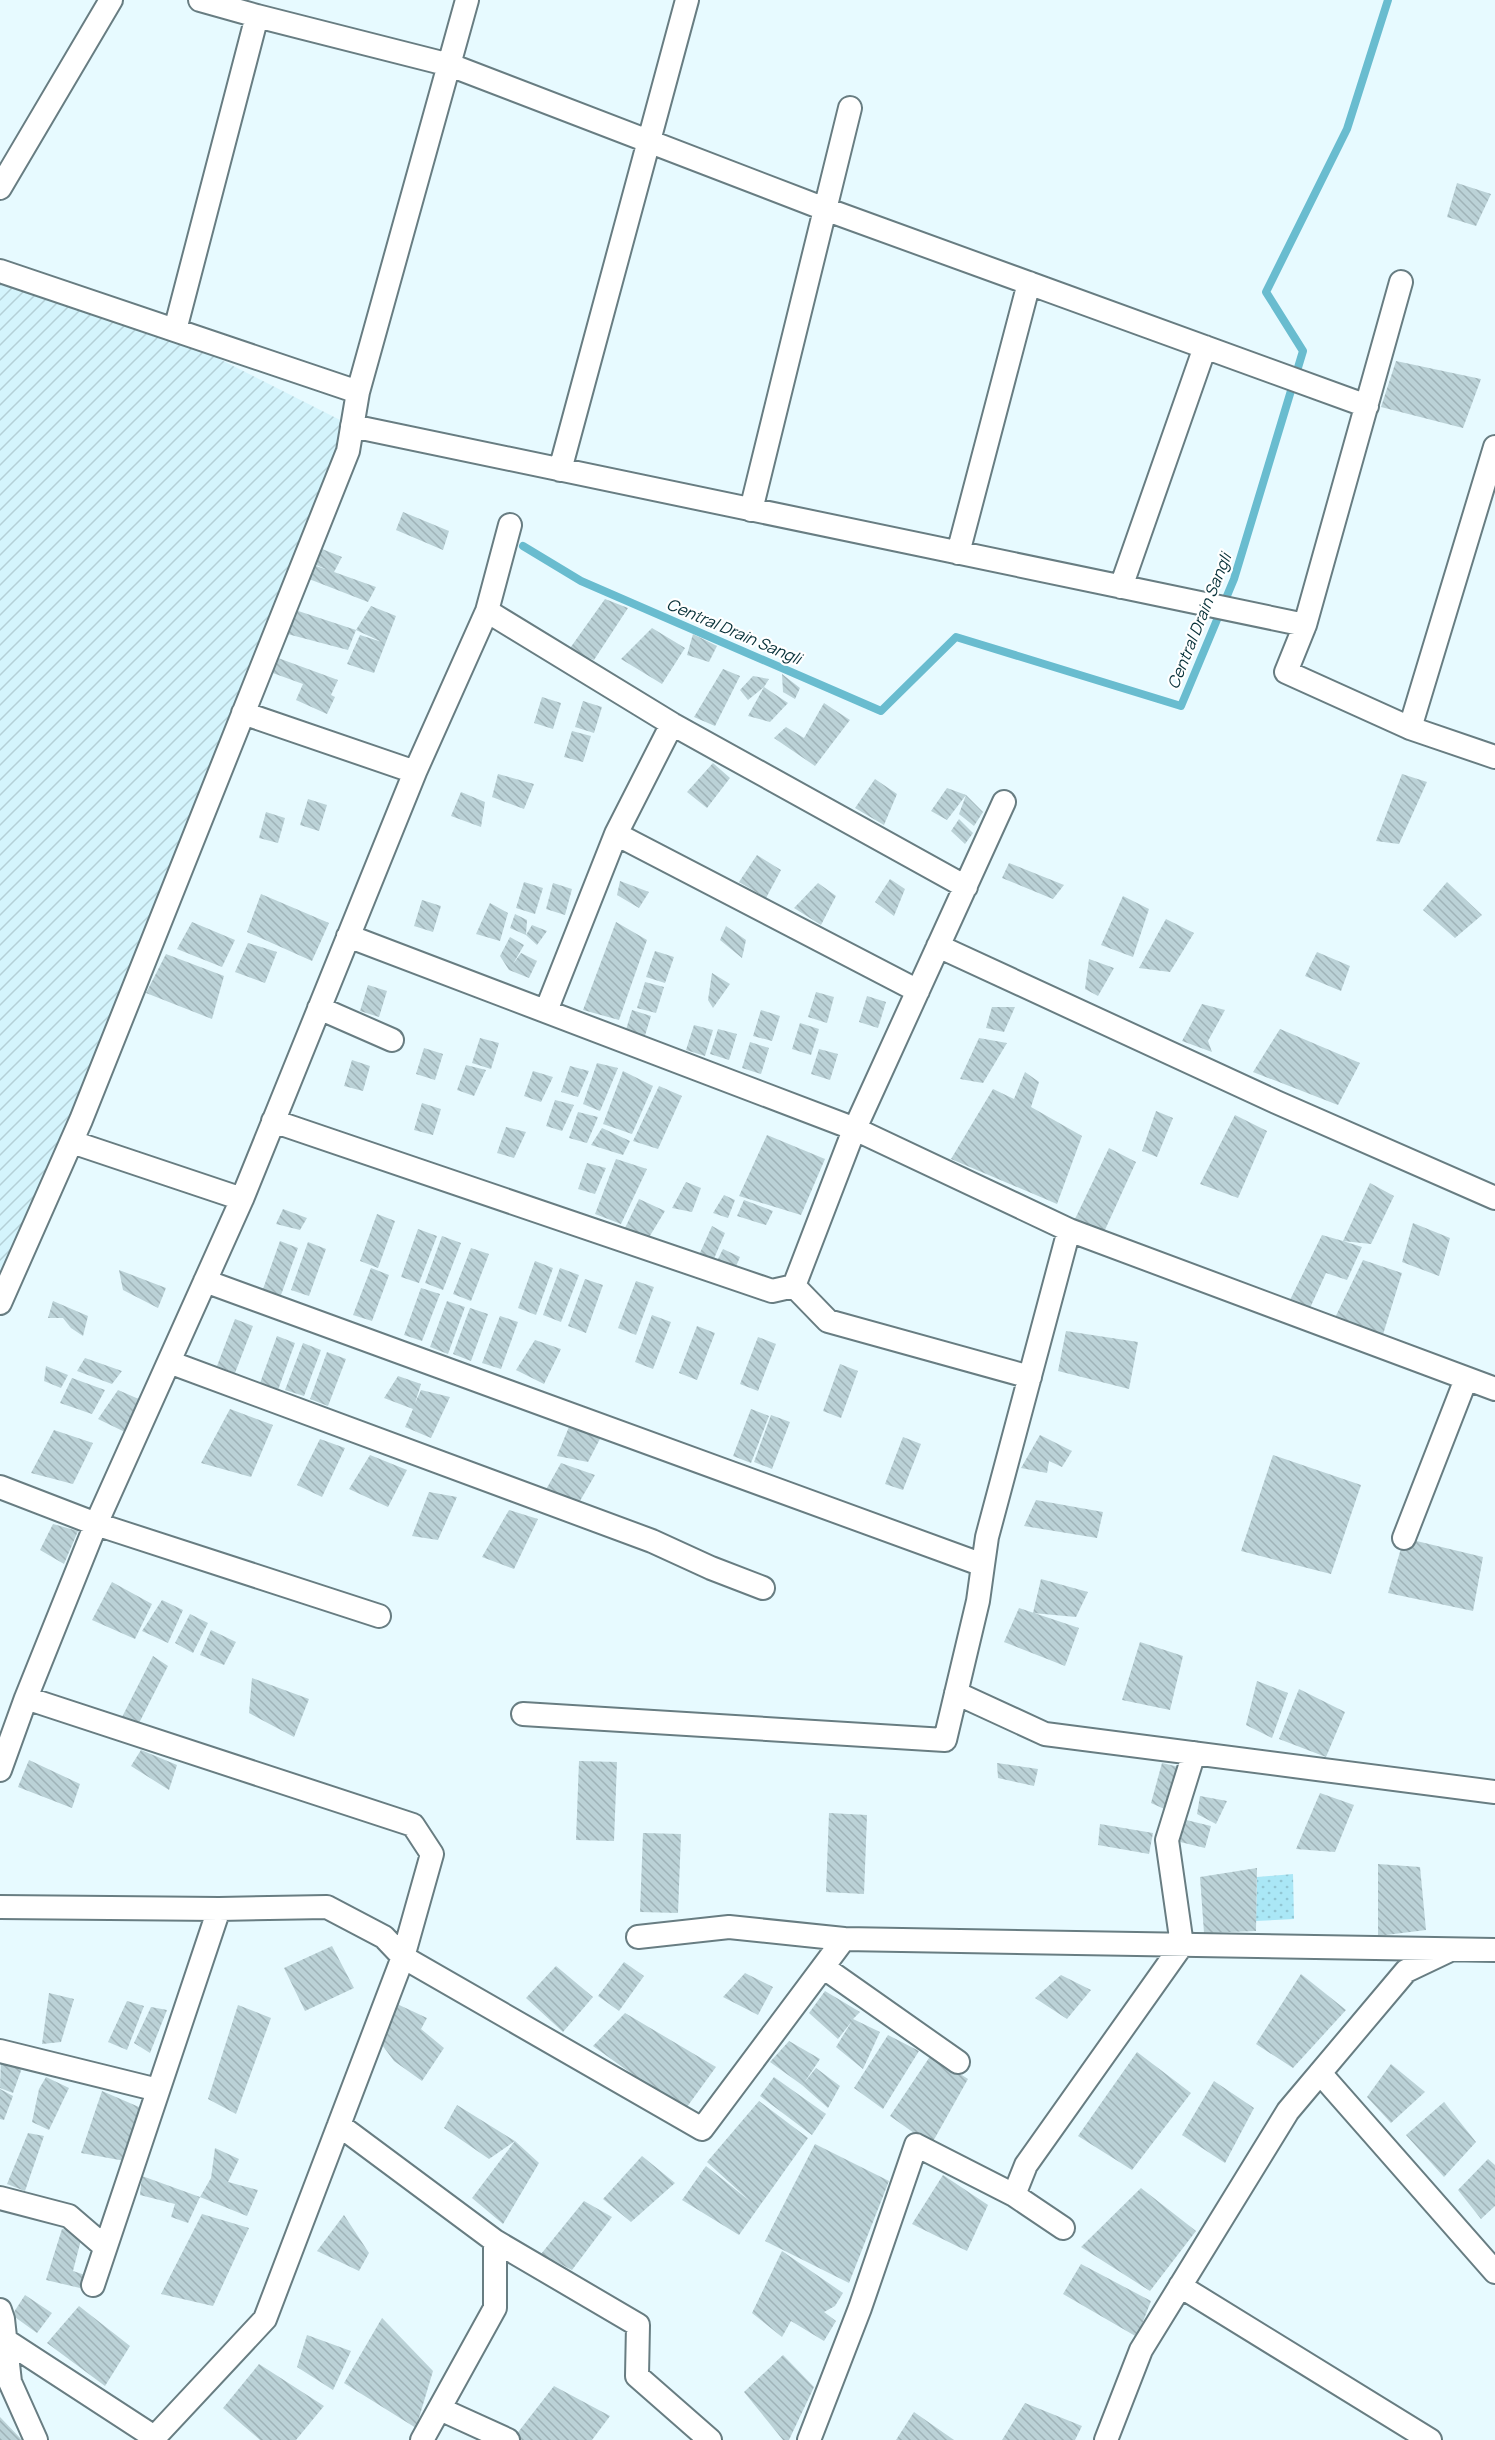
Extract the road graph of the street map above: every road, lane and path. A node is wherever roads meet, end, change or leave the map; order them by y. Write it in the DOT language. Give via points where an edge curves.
graph roads {
  1 [pos="111,0"];
  2 [pos="200,0"];
  3 [pos="467,0"];
  4 [pos="687,0"];
  5 [pos="257,16"];
  6 [pos="450,65"];
  7 [pos="850,108"];
  8 [pos="649,141"];
  9 [pos="0,188"];
  10 [pos="825,209"];
  11 [pos="0,271"];
  12 [pos="1401,282"];
  13 [pos="1029,283"];
  14 [pos="175,330"];
  15 [pos="1205,347"];
  16 [pos="358,392"];
  17 [pos="1367,406"];
  18 [pos="352,426"];
  19 [pos="1495,447"];
  20 [pos="560,470"];
  21 [pos="751,510"];
  22 [pos="510,525"];
  23 [pos="958,553"];
  24 [pos="1121,587"];
  25 [pos="487,610"];
  26 [pos="1305,625"];
  27 [pos="243,713"];
  28 [pos="672,723"];
  29 [pos="1410,728"];
  30 [pos="1495,757"];
  31 [pos="415,772"];
  32 [pos="1004,802"];
  33 [pos="616,834"];
  34 [pos="966,887"];
  35 [pos="348,936"];
  36 [pos="939,946"];
  37 [pos="918,991"];
  38 [pos="320,1008"];
  39 [pos="546,1011"];
  40 [pos="392,1040"];
  41 [pos="273,1121"];
  42 [pos="855,1129"];
  43 [pos="72,1142"];
  44 [pos="1495,1198"];
  45 [pos="242,1199"];
  46 [pos="1069,1230"];
  47 [pos="205,1281"];
  48 [pos="794,1286"];
  49 [pos="0,1303"];
  50 [pos="169,1362"];
  51 [pos="1030,1377"];
  52 [pos="1467,1379"];
  53 [pos="1495,1389"];
  54 [pos="0,1487"];
  55 [pos="96,1524"];
  56 [pos="1404,1538"];
  57 [pos="983,1565"];
  58 [pos="763,1588"];
  59 [pos="379,1616"];
  60 [pos="956,1692"];
  61 [pos="26,1698"];
  62 [pos="523,1714"];
  63 [pos="1194,1753"];
  64 [pos="0,1770"];
  65 [pos="1495,1792"];
  66 [pos="0,1907"];
  67 [pos="219,1909"];
  68 [pos="638,1937"];
  69 [pos="844,1939"];
  70 [pos="1182,1945"];
  71 [pos="1452,1949"];
  72 [pos="1495,1950"];
  73 [pos="403,1957"];
  74 [pos="823,1967"];
  75 [pos="0,2051"];
  76 [pos="958,2062"];
  77 [pos="1320,2073"];
  78 [pos="158,2090"];
  79 [pos="339,2125"];
  80 [pos="1014,2195"];
  81 [pos="0,2198"];
  82 [pos="1063,2228"];
  83 [pos="495,2241"];
  84 [pos="105,2247"];
  85 [pos="1495,2272"];
  86 [pos="93,2285"];
  87 [pos="1180,2286"];
  88 [pos="0,2310"];
  89 [pos="6,2340"];
  90 [pos="440,2409"];
  91 [pos="153,2438"];
  92 [pos="36,2440"];
  93 [pos="422,2440"];
  94 [pos="508,2440"];
  95 [pos="710,2440"];
  96 [pos="809,2440"];
  97 [pos="1106,2440"];
  98 [pos="1430,2440"];
  1 -- 9 [label="street"];
  2 -- 5 [label="street"];
  3 -- 6 [label="street"];
  4 -- 8 [label="street"];
  5 -- 6 [label="street"];
  5 -- 14 [label="street"];
  6 -- 8 [label="street"];
  6 -- 16 [label="street"];
  7 -- 10 [label="street"];
  8 -- 10 [label="street"];
  8 -- 20 [label="street"];
  10 -- 13 [label="street"];
  10 -- 21 [label="street"];
  11 -- 14 [label="street"];
  12 -- 17 [label="street"];
  13 -- 15 [label="street"];
  13 -- 23 [label="street"];
  14 -- 16 [label="street"];
  15 -- 17 [label="street"];
  15 -- 24 [label="street"];
  16 -- 18 [label="street"];
  17 -- 26 [label="street"];
  18 -- 20 [label="street"];
  18 -- 27 [label="street" via="348,451"];
  19 -- 29 [label="street"];
  20 -- 21 [label="street"];
  21 -- 23 [label="street"];
  22 -- 25 [label="street"];
  23 -- 24 [label="street"];
  24 -- 26 [label="street"];
  25 -- 28 [label="street"];
  25 -- 31 [label="street"];
  26 -- 29 [label="street" via="1286,672"];
  27 -- 31 [label="street"];
  27 -- 43 [label="street"];
  28 -- 33 [label="street"];
  28 -- 34 [label="street"];
  29 -- 30 [label="street"];
  31 -- 35 [label="street"];
  32 -- 34 [label="street"];
  33 -- 37 [label="street"];
  33 -- 39 [label="street"];
  34 -- 36 [label="street"];
  35 -- 38 [label="street"];
  35 -- 39 [label="street"];
  36 -- 37 [label="street"];
  36 -- 44 [label="street"];
  37 -- 42 [label="street"];
  38 -- 40 [label="street"];
  38 -- 41 [label="street"];
  39 -- 42 [label="street"];
  41 -- 45 [label="street"];
  41 -- 48 [label="street" via="772,1292"];
  42 -- 46 [label="street"];
  42 -- 48 [label="street"];
  43 -- 45 [label="street"];
  43 -- 49 [label="street"];
  45 -- 47 [label="street"];
  46 -- 51 [label="street"];
  46 -- 52 [label="street"];
  47 -- 50 [label="street"];
  47 -- 57 [label="street"];
  48 -- 51 [label="street" via="828,1321"];
  50 -- 55 [label="street"];
  50 -- 58 [label="street" via="652,1541"];
  51 -- 57 [label="street"];
  52 -- 53 [label="street"];
  52 -- 56 [label="street"];
  54 -- 55 [label="street"];
  55 -- 59 [label="street"];
  55 -- 61 [label="street"];
  57 -- 60 [label="street"];
  60 -- 62 [label="street" via="945,1740"];
  60 -- 63 [label="street" via="1045,1734"];
  61 -- 64 [label="street"];
  61 -- 73 [label="street" via="413,1826 432,1854"];
  63 -- 65 [label="street"];
  63 -- 70 [label="street" via="1167,1840"];
  66 -- 67 [label="street"];
  67 -- 73 [label="street" via="327,1907 384,1937"];
  67 -- 78 [label="street"];
  68 -- 69 [label="street" via="729,1927"];
  69 -- 70 [label="street"];
  69 -- 74 [label="street"];
  70 -- 71 [label="street"];
  70 -- 80 [label="street" via="1026,2165"];
  71 -- 72 [label="street"];
  71 -- 77 [label="street" via="1406,1971"];
  73 -- 74 [label="street" via="702,2129"];
  73 -- 79 [label="street"];
  74 -- 76 [label="street"];
  75 -- 78 [label="street"];
  77 -- 85 [label="street"];
  77 -- 87 [label="street" via="1288,2110"];
  78 -- 84 [label="street"];
  79 -- 83 [label="street"];
  79 -- 91 [label="street" via="265,2319"];
  80 -- 82 [label="street"];
  80 -- 96 [label="street" via="916,2145"];
  81 -- 84 [label="street" via="69,2216"];
  83 -- 90 [label="street" via="495,2308"];
  83 -- 95 [label="street" via="638,2325 637,2376"];
  84 -- 86 [label="street"];
  87 -- 97 [label="street" via="1141,2350"];
  87 -- 98 [label="street"];
  88 -- 89 [label="street"];
  89 -- 91 [label="street"];
  89 -- 92 [label="street" via="10,2382"];
  90 -- 93 [label="street"];
  90 -- 94 [label="street"];
}
